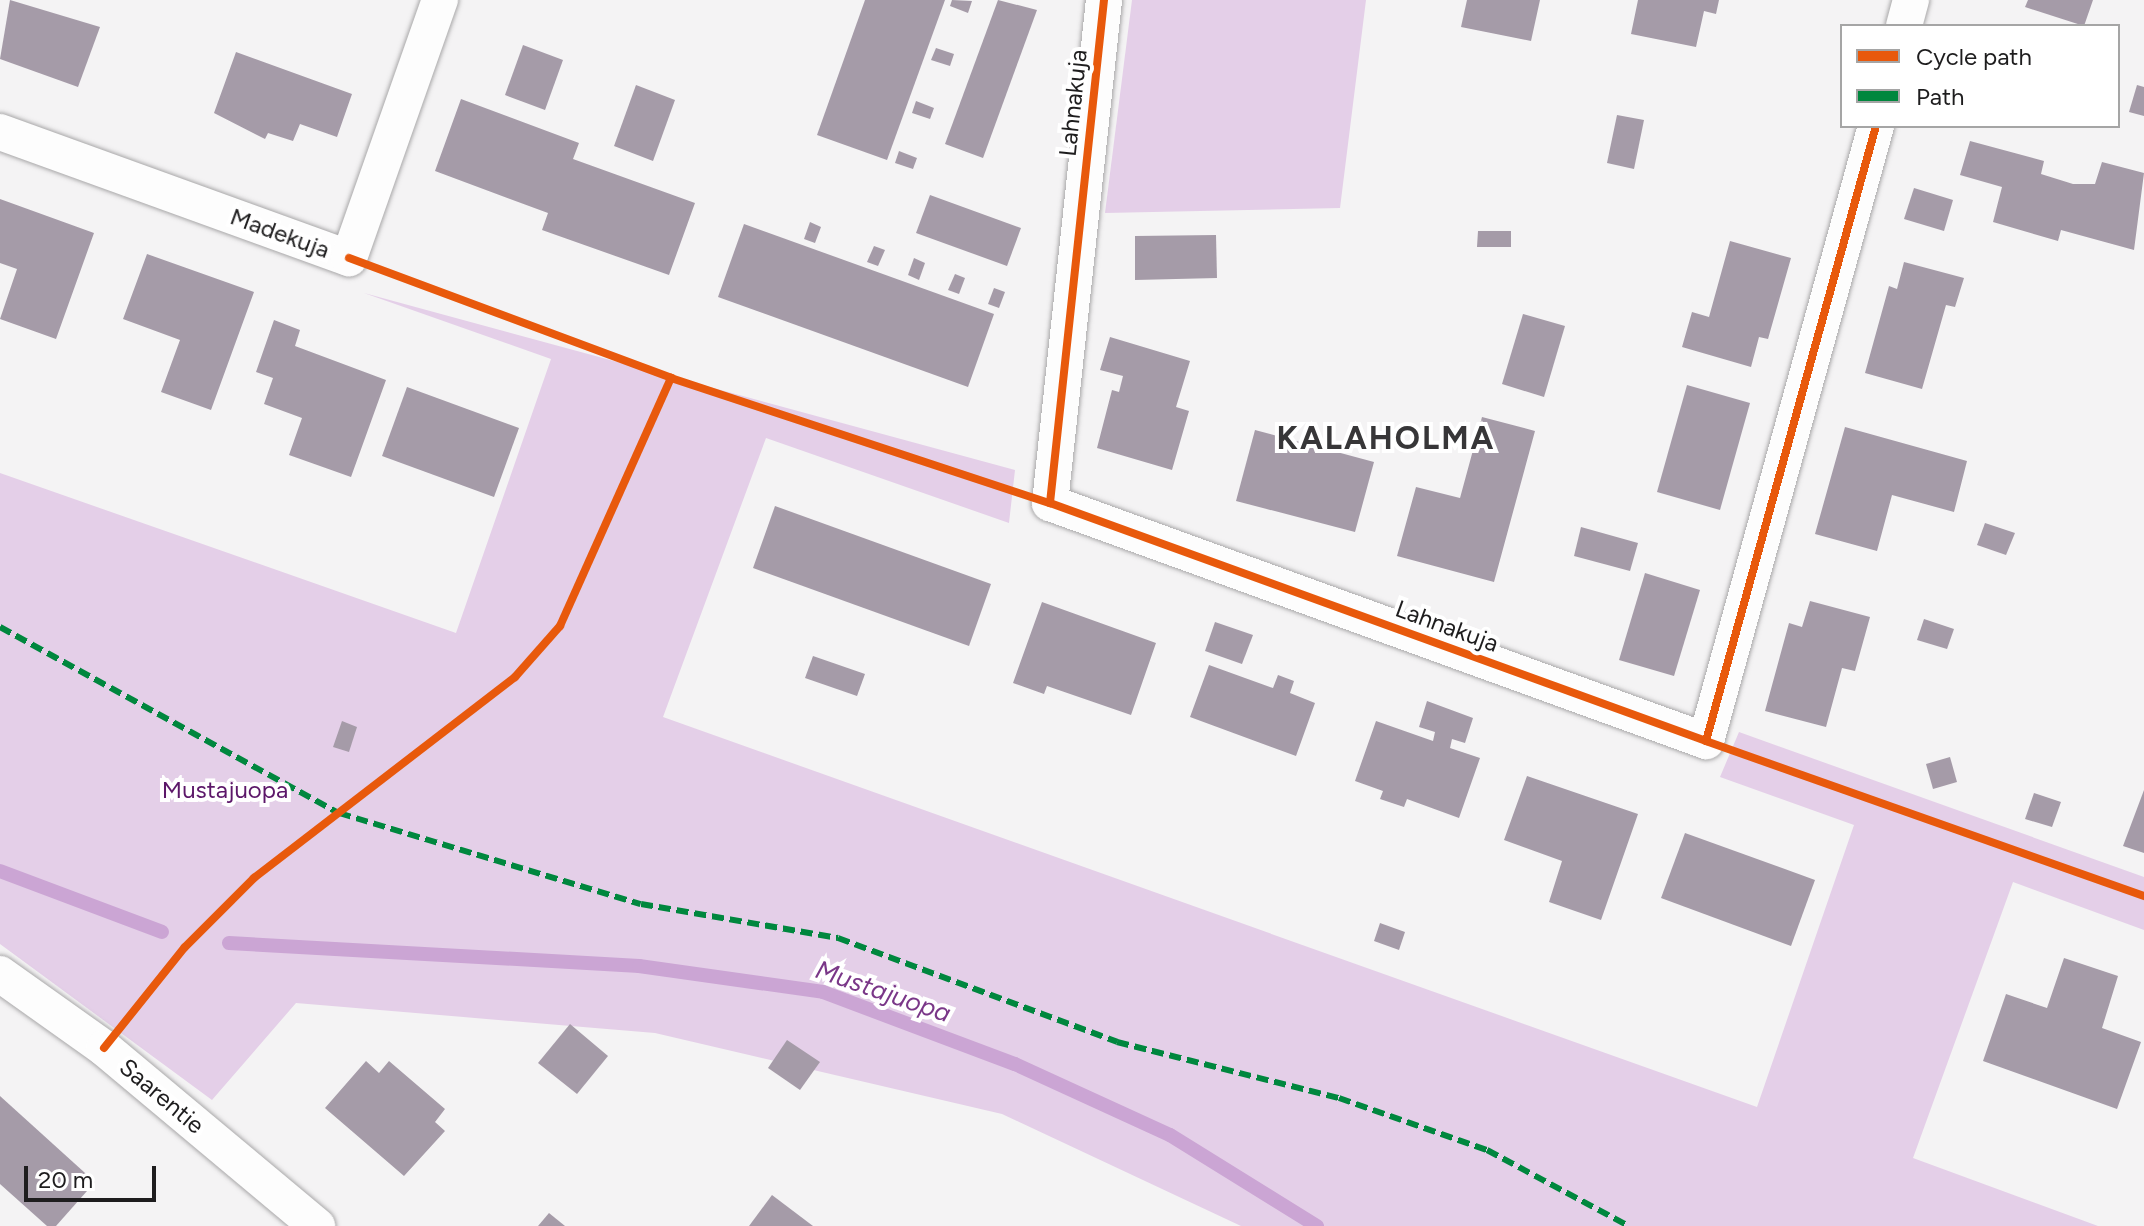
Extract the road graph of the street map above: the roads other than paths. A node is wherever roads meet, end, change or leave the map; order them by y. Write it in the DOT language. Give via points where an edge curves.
graph roads {
  1 [pos="440,0"];
  2 [pos="1104,0"];
  3 [pos="1911,0"];
  4 [pos="1905,24"];
  5 [pos="1875,128"];
  6 [pos="0,132"];
  7 [pos="0,974"];
  8 [pos="317,1226"];
  1 -- 6 [label="street, Madekuja" via="349,258"];
  2 -- 5 [label="street, Lahnakuja" via="1050,503 1706,741"];
  3 -- 4 [label="street"];
  7 -- 8 [label="street, Saarentie" via="104,1048"];
}
